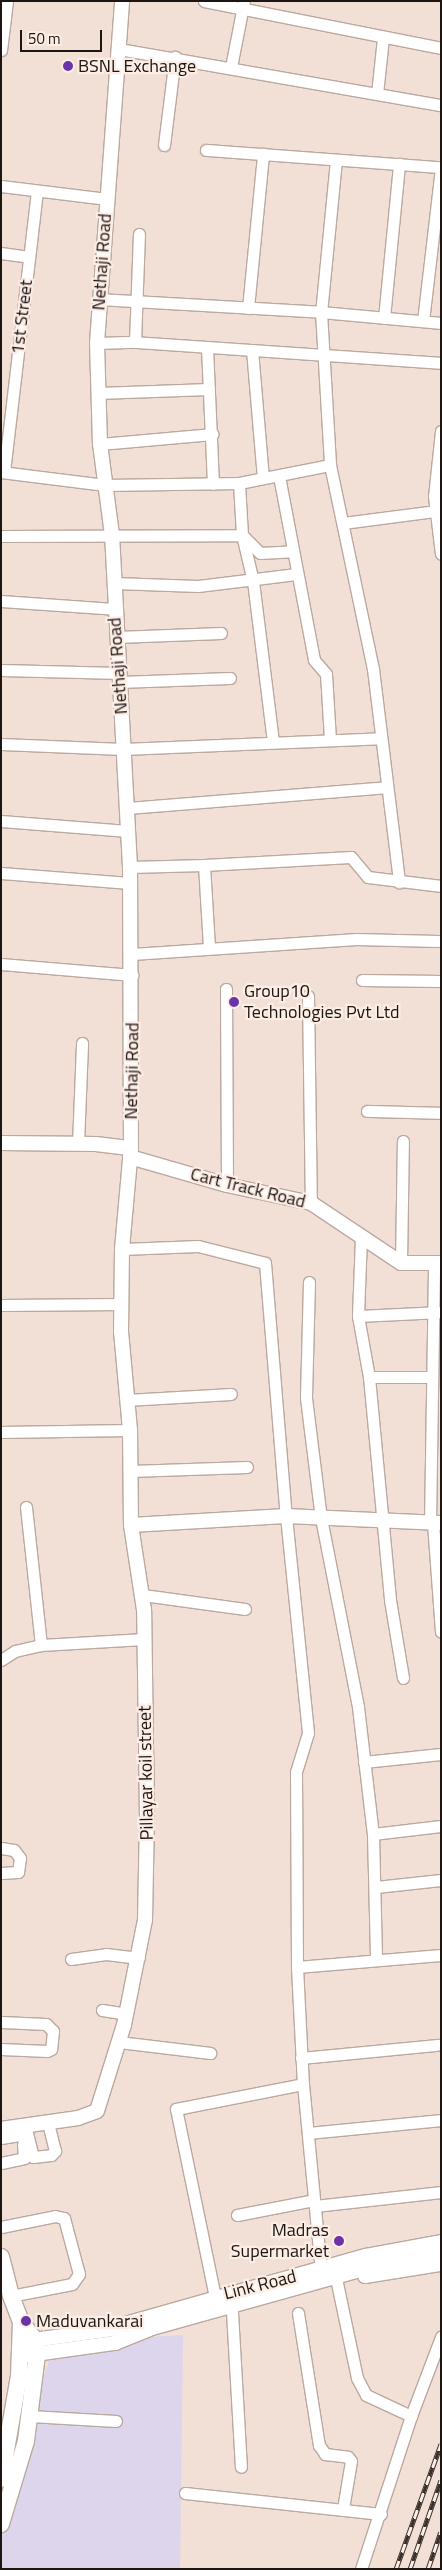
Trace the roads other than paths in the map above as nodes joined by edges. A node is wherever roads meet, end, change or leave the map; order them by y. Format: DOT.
graph roads {
  1 [pos="7,1"];
  2 [pos="122,1"];
  3 [pos="204,1"];
  4 [pos="243,5"];
  5 [pos="383,38"];
  6 [pos="441,48"];
  7 [pos="119,49"];
  8 [pos="1,50"];
  9 [pos="175,57"];
  10 [pos="231,67"];
  11 [pos="377,94"];
  12 [pos="441,105"];
  13 [pos="164,145"];
  14 [pos="206,150"];
  15 [pos="263,154"];
  16 [pos="336,160"];
  17 [pos="399,164"];
  18 [pos="441,167"];
  19 [pos="1,186"];
  20 [pos="37,191"];
  21 [pos="107,199"];
  22 [pos="139,234"];
  23 [pos="1,253"];
  24 [pos="29,257"];
  25 [pos="98,300"];
  26 [pos="135,302"];
  27 [pos="248,308"];
  28 [pos="321,312"];
  29 [pos="384,318"];
  30 [pos="423,321"];
  31 [pos="441,323"];
  32 [pos="135,342"];
  33 [pos="97,343"];
  34 [pos="207,347"];
  35 [pos="252,350"];
  36 [pos="324,354"];
  37 [pos="441,363"];
  38 [pos="209,389"];
  39 [pos="98,393"];
  40 [pos="441,431"];
  41 [pos="213,434"];
  42 [pos="100,444"];
  43 [pos="330,465"];
  44 [pos="2,472"];
  45 [pos="279,476"];
  46 [pos="263,478"];
  47 [pos="239,483"];
  48 [pos="214,484"];
  49 [pos="105,485"];
  50 [pos="437,496"];
  51 [pos="436,511"];
  52 [pos="342,523"];
  53 [pos="112,535"];
  54 [pos="242,535"];
  55 [pos="1,536"];
  56 [pos="293,551"];
  57 [pos="441,554"];
  58 [pos="296,574"];
  59 [pos="253,581"];
  60 [pos="114,582"];
  61 [pos="1,601"];
  62 [pos="114,608"];
  63 [pos="221,633"];
  64 [pos="117,637"];
  65 [pos="1,670"];
  66 [pos="119,678"];
  67 [pos="230,678"];
  68 [pos="381,738"];
  69 [pos="330,740"];
  70 [pos="273,742"];
  71 [pos="1,744"];
  72 [pos="123,749"];
  73 [pos="386,787"];
  74 [pos="127,808"];
  75 [pos="1,822"];
  76 [pos="128,831"];
  77 [pos="204,865"];
  78 [pos="130,867"];
  79 [pos="1,873"];
  80 [pos="399,882"];
  81 [pos="130,883"];
  82 [pos="441,886"];
  83 [pos="438,941"];
  84 [pos="209,947"];
  85 [pos="132,954"];
  86 [pos="1,964"];
  87 [pos="133,975"];
  88 [pos="362,980"];
  89 [pos="441,981"];
  90 [pos="226,989"];
  91 [pos="308,996"];
  92 [pos="82,1042"];
  93 [pos="367,1111"];
  94 [pos="441,1113"];
  95 [pos="403,1141"];
  96 [pos="1,1144"];
  97 [pos="78,1144"];
  98 [pos="131,1152"];
  99 [pos="227,1185"];
  100 [pos="312,1202"];
  101 [pos="361,1238"];
  102 [pos="122,1248"];
  103 [pos="401,1263"];
  104 [pos="437,1263"];
  105 [pos="309,1282"];
  106 [pos="121,1304"];
  107 [pos="1,1305"];
  108 [pos="438,1312"];
  109 [pos="358,1316"];
  110 [pos="121,1332"];
  111 [pos="369,1377"];
  112 [pos="430,1377"];
  113 [pos="232,1394"];
  114 [pos="126,1400"];
  115 [pos="130,1430"];
  116 [pos="1,1432"];
  117 [pos="248,1467"];
  118 [pos="428,1468"];
  119 [pos="441,1469"];
  120 [pos="130,1471"];
  121 [pos="26,1507"];
  122 [pos="286,1516"];
  123 [pos="321,1518"];
  124 [pos="380,1520"];
  125 [pos="435,1523"];
  126 [pos="131,1526"];
  127 [pos="143,1595"];
  128 [pos="244,1609"];
  129 [pos="441,1632"];
  130 [pos="144,1638"];
  131 [pos="41,1645"];
  132 [pos="1,1656"];
  133 [pos="1,1660"];
  134 [pos="403,1678"];
  135 [pos="441,1754"];
  136 [pos="364,1762"];
  137 [pos="441,1826"];
  138 [pos="373,1834"];
  139 [pos="3,1848"];
  140 [pos="1,1873"];
  141 [pos="441,1880"];
  142 [pos="376,1887"];
  143 [pos="441,1955"];
  144 [pos="139,1958"];
  145 [pos="71,1959"];
  146 [pos="376,1960"];
  147 [pos="297,1966"];
  148 [pos="102,2010"];
  149 [pos="126,2014"];
  150 [pos="1,2022"];
  151 [pos="119,2042"];
  152 [pos="438,2045"];
  153 [pos="1,2049"];
  154 [pos="210,2053"];
  155 [pos="301,2058"];
  156 [pos="303,2084"];
  157 [pos="441,2120"];
  158 [pos="48,2122"];
  159 [pos="1,2128"];
  160 [pos="22,2129"];
  161 [pos="308,2133"];
  162 [pos="1,2138"];
  163 [pos="1,2163"];
  164 [pos="441,2192"];
  165 [pos="314,2203"];
  166 [pos="237,2215"];
  167 [pos="1,2227"];
  168 [pos="441,2242"];
  169 [pos="441,2254"];
  170 [pos="1,2257"];
  171 [pos="441,2264"];
  172 [pos="321,2270"];
  173 [pos="337,2283"];
  174 [pos="11,2296"];
  175 [pos="215,2297"];
  176 [pos="232,2312"];
  177 [pos="298,2313"];
  178 [pos="21,2322"];
  179 [pos="111,2328"];
  180 [pos="152,2328"];
  181 [pos="441,2337"];
  182 [pos="115,2343"];
  183 [pos="19,2348"];
  184 [pos="36,2348"];
  185 [pos="30,2416"];
  186 [pos="411,2416"];
  187 [pos="116,2421"];
  188 [pos="241,2468"];
  189 [pos="1,2479"];
  190 [pos="185,2493"];
  191 [pos="343,2509"];
  192 [pos="381,2514"];
  193 [pos="1,2524"];
  194 [pos="361,2569"];
  1 -- 8 [label="street"];
  2 -- 7 [label="street, Nethaji Road"];
  3 -- 4 [label="street"];
  4 -- 5 [label="street"];
  4 -- 10 [label="street"];
  5 -- 6 [label="street"];
  5 -- 11 [label="street"];
  7 -- 9 [label="street"];
  7 -- 21 [label="street, Nethaji Road"];
  9 -- 10 [label="street"];
  9 -- 13 [label="street"];
  10 -- 11 [label="street"];
  11 -- 12 [label="street"];
  14 -- 15 [label="street"];
  15 -- 16 [label="street"];
  15 -- 27 [label="street"];
  16 -- 17 [label="street"];
  16 -- 28 [label="street"];
  17 -- 18 [label="street"];
  17 -- 29 [label="street"];
  18 -- 30 [label="street"];
  19 -- 20 [label="street"];
  20 -- 21 [label="street"];
  20 -- 24 [label="street, 1st Street"];
  21 -- 25 [label="street, Nethaji Road"];
  22 -- 26 [label="street"];
  23 -- 24 [label="street"];
  24 -- 44 [label="street, 1st Street"];
  25 -- 26 [label="street"];
  25 -- 33 [label="street, Nethaji Road"];
  26 -- 27 [label="street"];
  26 -- 32 [label="street"];
  27 -- 28 [label="street"];
  28 -- 29 [label="street"];
  28 -- 36 [label="street"];
  29 -- 30 [label="street"];
  30 -- 31 [label="street"];
  32 -- 33 [label="street"];
  32 -- 34 [label="street"];
  33 -- 39 [label="street, Nethaji Road"];
  34 -- 35 [label="street"];
  34 -- 38 [label="street"];
  35 -- 36 [label="street"];
  35 -- 46 [label="street"];
  36 -- 37 [label="street"];
  36 -- 43 [label="street"];
  38 -- 39 [label="street"];
  38 -- 41 [label="street"];
  39 -- 42 [label="street, Nethaji Road"];
  40 -- 50 [label="street"];
  41 -- 42 [label="street"];
  41 -- 48 [label="street"];
  42 -- 49 [label="street, Nethaji Road"];
  43 -- 45 [label="street"];
  43 -- 52 [label="street"];
  44 -- 49 [label="street"];
  45 -- 46 [label="street"];
  45 -- 56 [label="street"];
  46 -- 47 [label="street"];
  47 -- 48 [label="street"];
  47 -- 54 [label="street"];
  48 -- 49 [label="street"];
  49 -- 53 [label="street, Nethaji Road"];
  50 -- 51 [label="street"];
  51 -- 52 [label="street"];
  51 -- 57 [label="street"];
  52 -- 68 [label="street"];
  53 -- 54 [label="street"];
  53 -- 55 [label="street"];
  53 -- 60 [label="street, Nethaji Road"];
  54 -- 56 [label="street"];
  54 -- 59 [label="street"];
  56 -- 58 [label="street"];
  58 -- 59 [label="street"];
  58 -- 69 [label="street"];
  59 -- 60 [label="street"];
  59 -- 70 [label="street"];
  60 -- 62 [label="street, Nethaji Road"];
  61 -- 62 [label="street"];
  62 -- 64 [label="street, Nethaji Road"];
  63 -- 64 [label="street"];
  64 -- 66 [label="street, Nethaji Road"];
  65 -- 66 [label="street"];
  66 -- 67 [label="street"];
  66 -- 72 [label="street, Nethaji Road"];
  68 -- 69 [label="street"];
  68 -- 73 [label="street"];
  69 -- 70 [label="street"];
  70 -- 72 [label="street"];
  71 -- 72 [label="street"];
  72 -- 74 [label="street, Nethaji Road"];
  73 -- 74 [label="street"];
  73 -- 80 [label="street"];
  74 -- 76 [label="street, Nethaji Road"];
  75 -- 76 [label="street"];
  76 -- 78 [label="street, Nethaji Road"];
  77 -- 78 [label="street"];
  77 -- 80 [label="street"];
  77 -- 84 [label="street"];
  78 -- 81 [label="street, Nethaji Road"];
  79 -- 81 [label="street"];
  80 -- 82 [label="street"];
  81 -- 85 [label="street, Nethaji Road"];
  83 -- 84 [label="street"];
  84 -- 85 [label="street"];
  85 -- 87 [label="street, Nethaji Road"];
  86 -- 87 [label="street"];
  87 -- 98 [label="street, Nethaji Road"];
  88 -- 89 [label="street"];
  90 -- 99 [label="street"];
  91 -- 100 [label="street"];
  92 -- 97 [label="street"];
  93 -- 94 [label="street"];
  95 -- 103 [label="street"];
  96 -- 97 [label="street, Cart Track Road"];
  97 -- 98 [label="street, Cart Track Road"];
  98 -- 99 [label="street, Cart Track Road"];
  98 -- 102 [label="street, Nethaji Road"];
  99 -- 100 [label="street, Cart Track Road"];
  100 -- 101 [label="street, Cart Track Road"];
  101 -- 103 [label="street, Cart Track Road"];
  101 -- 109 [label="street"];
  102 -- 106 [label="street, Nethaji Road"];
  102 -- 122 [label="street"];
  103 -- 104 [label="street"];
  104 -- 108 [label="street"];
  105 -- 123 [label="street"];
  106 -- 107 [label="street"];
  106 -- 110 [label="street, Nethaji Road"];
  108 -- 109 [label="street"];
  108 -- 112 [label="street"];
  109 -- 111 [label="street"];
  110 -- 114 [label="street, Pillayar koil street"];
  111 -- 112 [label="street"];
  111 -- 124 [label="street"];
  112 -- 118 [label="street"];
  113 -- 114 [label="street"];
  114 -- 115 [label="street, Pillayar koil street"];
  115 -- 116 [label="street"];
  115 -- 120 [label="street, Pillayar koil street"];
  117 -- 120 [label="street"];
  118 -- 119 [label="street"];
  118 -- 125 [label="street"];
  120 -- 126 [label="street, Pillayar koil street"];
  121 -- 131 [label="street"];
  122 -- 123 [label="street"];
  122 -- 126 [label="street"];
  122 -- 147 [label="street"];
  123 -- 124 [label="street"];
  123 -- 136 [label="street"];
  124 -- 125 [label="street"];
  124 -- 134 [label="street"];
  125 -- 129 [label="street"];
  126 -- 127 [label="street, Pillayar koil street"];
  127 -- 128 [label="street"];
  127 -- 130 [label="street, Pillayar koil street"];
  130 -- 131 [label="street"];
  130 -- 144 [label="street, Pillayar koil street"];
  131 -- 133 [label="street"];
  132 -- 133 [label="street"];
  135 -- 136 [label="street"];
  136 -- 138 [label="street"];
  137 -- 138 [label="street"];
  138 -- 142 [label="street"];
  139 -- 140 [label="street"];
  141 -- 142 [label="street"];
  142 -- 146 [label="street"];
  143 -- 146 [label="street"];
  144 -- 145 [label="street"];
  144 -- 149 [label="street, Pillayar koil street"];
  146 -- 147 [label="street"];
  147 -- 155 [label="street"];
  148 -- 149 [label="street"];
  149 -- 151 [label="street, Pillayar koil street"];
  150 -- 153 [label="street"];
  151 -- 154 [label="street"];
  151 -- 158 [label="street, Pillayar koil street"];
  152 -- 155 [label="street"];
  155 -- 156 [label="street"];
  156 -- 161 [label="street"];
  156 -- 175 [label="street"];
  157 -- 161 [label="street"];
  158 -- 160 [label="street, Pillayar koil street"];
  158 -- 160 [label="street"];
  159 -- 160 [label="street, Pillayar koil street"];
  160 -- 162 [label="street"];
  160 -- 163 [label="street"];
  161 -- 165 [label="street"];
  164 -- 165 [label="street"];
  165 -- 166 [label="street"];
  165 -- 172 [label="street"];
  167 -- 174 [label="street"];
  168 -- 172 [label="street, Link Road"];
  169 -- 180 [label="street"];
  170 -- 174 [label="main road"];
  171 -- 173 [label="street, Link Road"];
  172 -- 175 [label="street, Link Road"];
  173 -- 176 [label="street, Link Road"];
  173 -- 186 [label="street"];
  174 -- 178 [label="main road"];
  175 -- 179 [label="street, Link Road"];
  176 -- 182 [label="street, Link Road"];
  176 -- 188 [label="street"];
  177 -- 191 [label="street"];
  178 -- 183 [label="main road"];
  178 -- 184 [label="main road"];
  179 -- 180 [label="street"];
  179 -- 184 [label="street"];
  180 -- 182 [label="street"];
  181 -- 186 [label="street"];
  182 -- 184 [label="street"];
  183 -- 184 [label="street"];
  183 -- 189 [label="main road"];
  184 -- 185 [label="main road"];
  185 -- 187 [label="street"];
  185 -- 193 [label="main road"];
  186 -- 192 [label="street"];
  190 -- 191 [label="street"];
  191 -- 192 [label="street"];
  192 -- 194 [label="street"];
}
